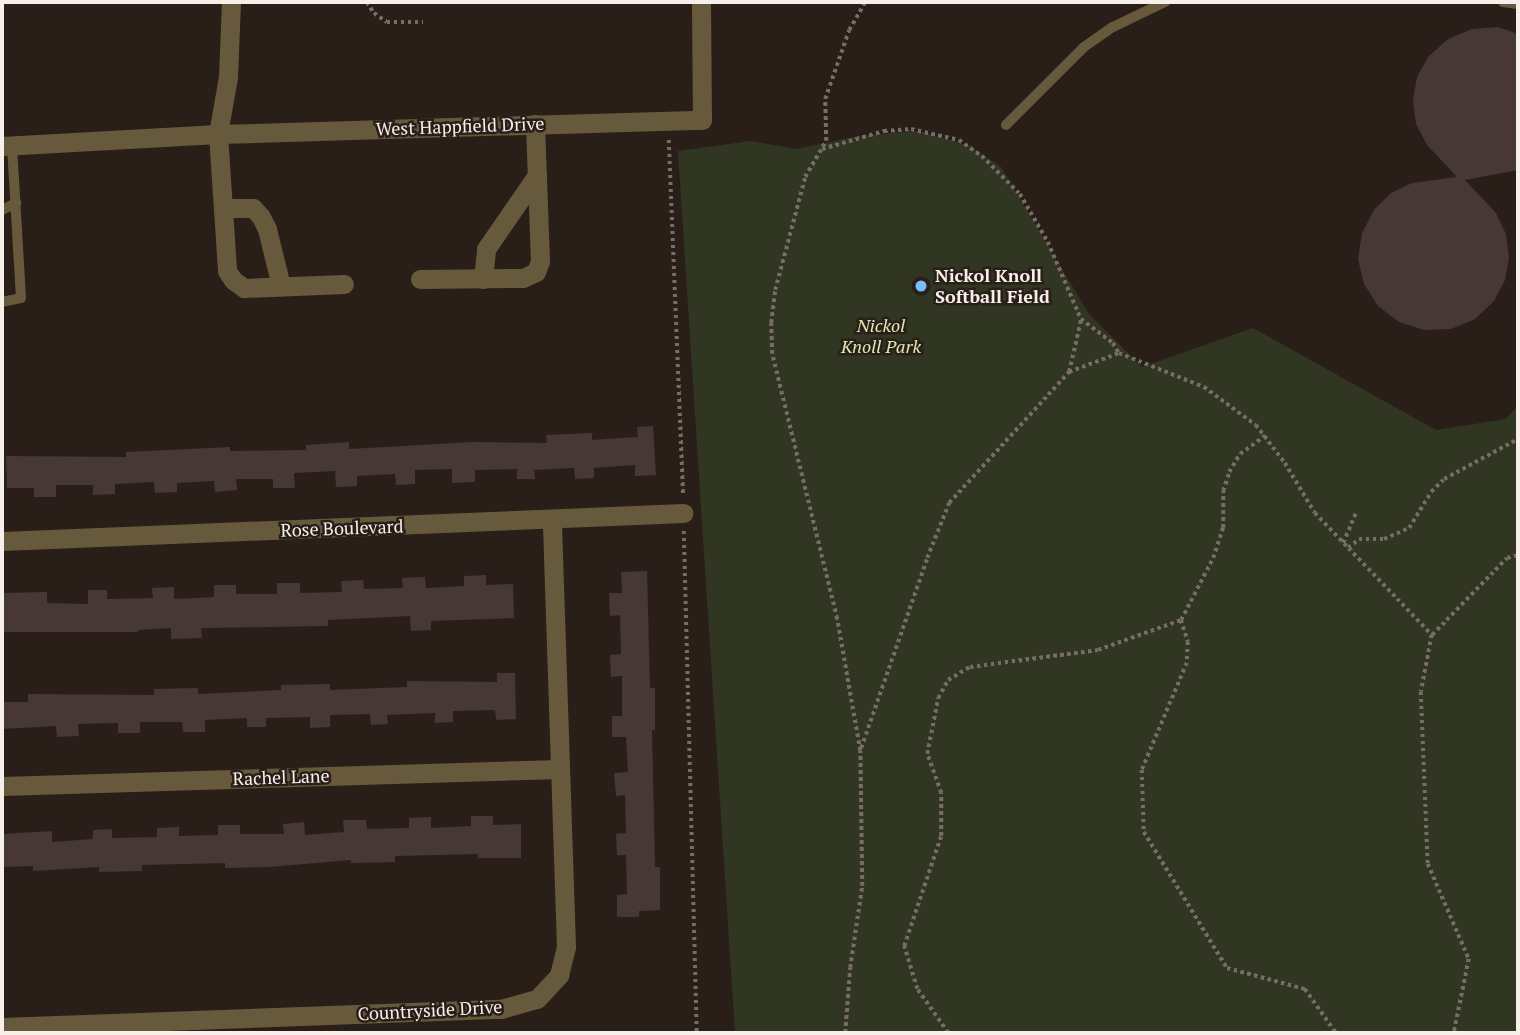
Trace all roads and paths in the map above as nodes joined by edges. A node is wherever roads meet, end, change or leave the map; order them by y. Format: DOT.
graph roads {
  1 [pos="231,2"];
  2 [pos="367,2"];
  3 [pos="701,2"];
  4 [pos="865,2"];
  5 [pos="1165,2"];
  6 [pos="1503,2"];
  7 [pos="1518,4"];
  8 [pos="423,22"];
  9 [pos="667,121"];
  10 [pos="535,124"];
  11 [pos="1006,125"];
  12 [pos="218,134"];
  13 [pos="7,145"];
  14 [pos="822,149"];
  15 [pos="537,176"];
  16 [pos="16,203"];
  17 [pos="223,208"];
  18 [pos="2,209"];
  19 [pos="420,279"];
  20 [pos="483,279"];
  21 [pos="344,285"];
  22 [pos="281,286"];
  23 [pos="2,302"];
  24 [pos="1081,319"];
  25 [pos="1119,353"];
  26 [pos="1069,372"];
  27 [pos="1265,436"];
  28 [pos="1518,439"];
  29 [pos="683,513"];
  30 [pos="1356,513"];
  31 [pos="552,520"];
  32 [pos="2,541"];
  33 [pos="1343,543"];
  34 [pos="1348,548"];
  35 [pos="1518,555"];
  36 [pos="1181,620"];
  37 [pos="1432,635"];
  38 [pos="860,751"];
  39 [pos="560,769"];
  40 [pos="2,786"];
  41 [pos="2,1027"];
  42 [pos="697,1033"];
  43 [pos="845,1033"];
  44 [pos="948,1033"];
  45 [pos="1336,1033"];
  46 [pos="1454,1033"];
  1 -- 12 [label="street"];
  2 -- 8 [label="path"];
  3 -- 9 [label="street, West Happfield Drive"];
  4 -- 14 [label="path"];
  5 -- 11 [label="lane"];
  6 -- 7 [label="lane"];
  9 -- 10 [label="street, West Happfield Drive"];
  9 -- 29 [label="path"];
  10 -- 12 [label="street, West Happfield Drive"];
  10 -- 15 [label="street"];
  12 -- 13 [label="street, West Happfield Drive"];
  12 -- 17 [label="street"];
  13 -- 16 [label="lane"];
  14 -- 24 [label="path"];
  14 -- 38 [label="path"];
  15 -- 20 [label="street"];
  15 -- 20 [label="street"];
  16 -- 18 [label="lane"];
  16 -- 23 [label="lane"];
  17 -- 22 [label="street"];
  17 -- 22 [label="street"];
  19 -- 20 [label="street"];
  21 -- 22 [label="street"];
  24 -- 25 [label="path"];
  24 -- 26 [label="path"];
  25 -- 26 [label="path"];
  25 -- 27 [label="path"];
  26 -- 38 [label="path"];
  27 -- 33 [label="path"];
  27 -- 36 [label="path"];
  28 -- 34 [label="path"];
  29 -- 31 [label="street, Rose Boulevard"];
  29 -- 42 [label="path"];
  30 -- 33 [label="path"];
  31 -- 32 [label="street, Rose Boulevard"];
  31 -- 39 [label="street, Countryside Drive"];
  33 -- 34 [label="path"];
  34 -- 37 [label="path"];
  35 -- 37 [label="path"];
  36 -- 44 [label="path"];
  36 -- 45 [label="path"];
  37 -- 46 [label="path"];
  38 -- 43 [label="path"];
  39 -- 40 [label="street, Rachel Lane"];
  39 -- 41 [label="street, Countryside Drive"];
}
